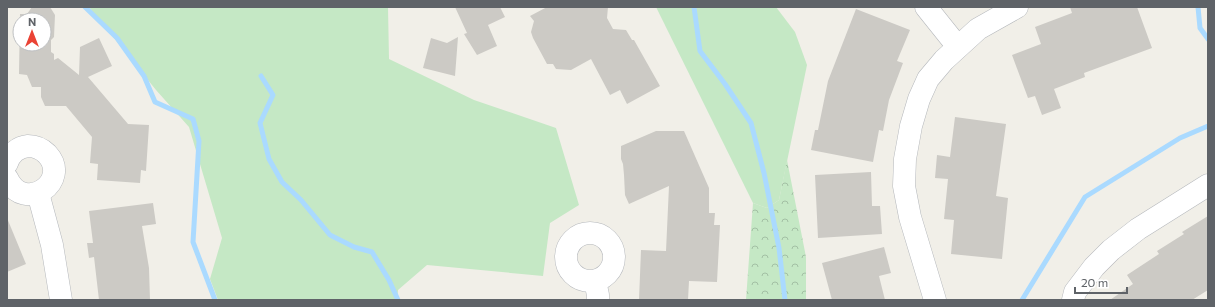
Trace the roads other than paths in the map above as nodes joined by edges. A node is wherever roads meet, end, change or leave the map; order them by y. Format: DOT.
graph roads {
  1 [pos="926,7"];
  2 [pos="1017,7"];
  3 [pos="958,47"];
  4 [pos="9,155"];
  5 [pos="7,178"];
  6 [pos="1208,185"];
  7 [pos="38,193"];
  8 [pos="61,300"];
  9 [pos="935,300"];
  10 [pos="1073,300"];
  1 -- 3 [label="street"];
  2 -- 3 [label="street"];
  3 -- 9 [label="street"];
  4 -- 7 [label="street"];
  5 -- 7 [label="street"];
  6 -- 10 [label="street"];
  7 -- 8 [label="street"];
}
